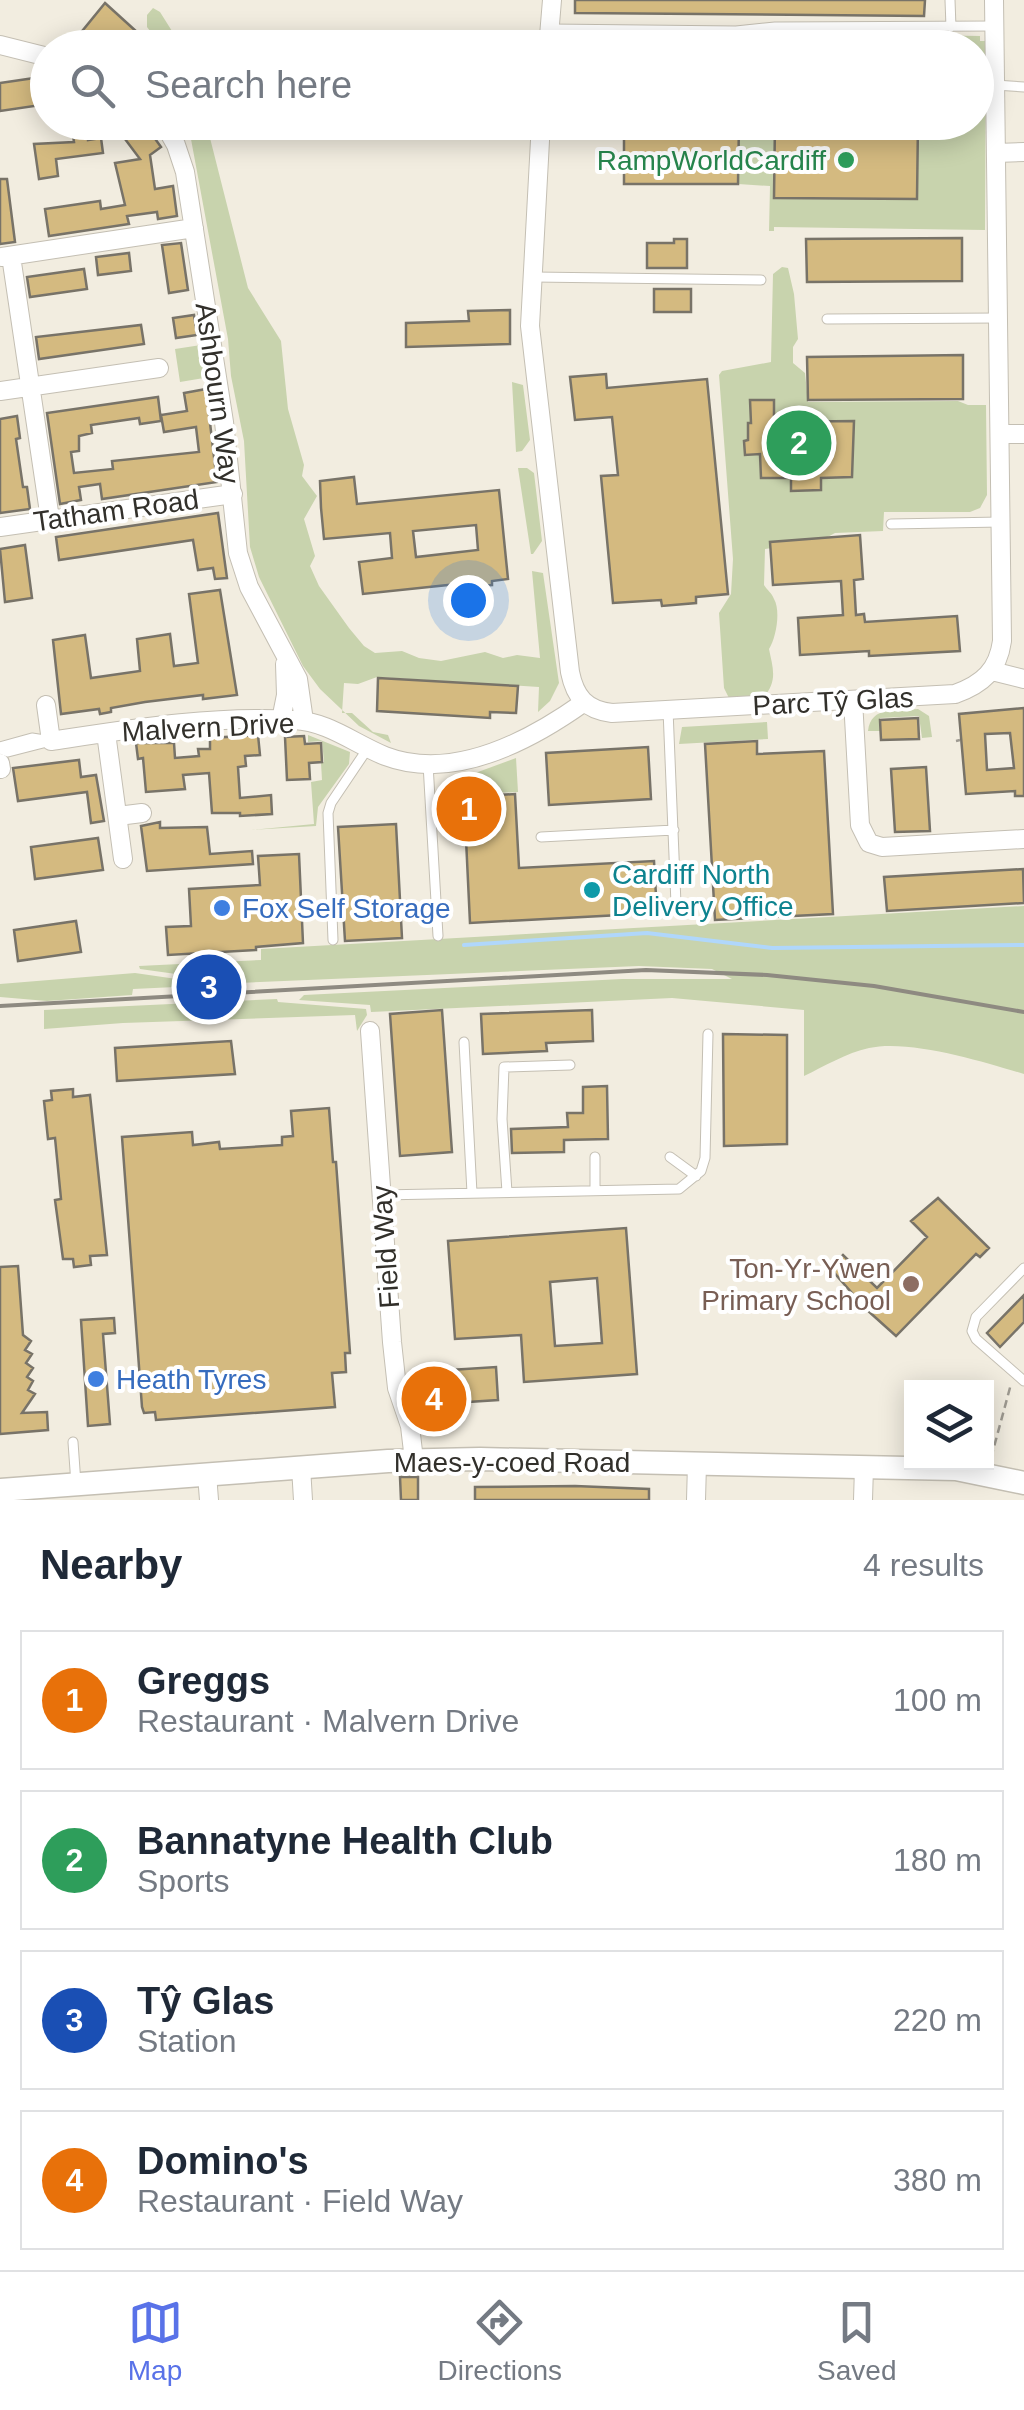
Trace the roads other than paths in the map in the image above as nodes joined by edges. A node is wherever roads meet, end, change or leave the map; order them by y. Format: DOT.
graph roads {
  1 [pos="552,0"];
  2 [pos="950,0"];
  3 [pos="994,0"];
  4 [pos="994,26"];
  5 [pos="950,27"];
  6 [pos="550,30"];
  7 [pos="752,30"];
  8 [pos="0,45"];
  9 [pos="30,52"];
  10 [pos="995,85"];
  11 [pos="1024,87"];
  12 [pos="172,140"];
  13 [pos="540,140"];
  14 [pos="1024,152"];
  15 [pos="996,153"];
  16 [pos="194,228"];
  17 [pos="6,256"];
  18 [pos="531,278"];
  19 [pos="761,280"];
  20 [pos="999,318"];
  21 [pos="827,319"];
  22 [pos="159,368"];
  23 [pos="31,387"];
  24 [pos="0,391"];
  25 [pos="1000,434"];
  26 [pos="1024,434"];
  27 [pos="233,494"];
  28 [pos="50,520"];
  29 [pos="1001,522"];
  30 [pos="890,524"];
  31 [pos="0,527"];
  32 [pos="285,659"];
  33 [pos="992,671"];
  34 [pos="1024,679"];
  35 [pos="853,700"];
  36 [pos="582,703"];
  37 [pos="46,704"];
  38 [pos="668,710"];
  39 [pos="281,720"];
  40 [pos="304,721"];
  41 [pos="106,732"];
  42 [pos="51,742"];
  43 [pos="0,748"];
  44 [pos="368,748"];
  45 [pos="428,764"];
  46 [pos="142,813"];
  47 [pos="118,816"];
  48 [pos="674,830"];
  49 [pos="541,837"];
  50 [pos="1024,839"];
  51 [pos="123,859"];
  52 [pos="676,904"];
  53 [pos="438,936"];
  54 [pos="333,940"];
  55 [pos="370,1031"];
  56 [pos="708,1034"];
  57 [pos="464,1042"];
  58 [pos="570,1065"];
  59 [pos="670,1156"];
  60 [pos="595,1158"];
  61 [pos="696,1176"];
  62 [pos="595,1190"];
  63 [pos="472,1192"];
  64 [pos="507,1192"];
  65 [pos="381,1195"];
  66 [pos="1024,1268"];
  67 [pos="1024,1382"];
  68 [pos="72,1442"];
  69 [pos="414,1460"];
  70 [pos="698,1464"];
  71 [pos="864,1466"];
  72 [pos="301,1467"];
  73 [pos="206,1474"];
  74 [pos="76,1484"];
  75 [pos="1024,1484"];
  76 [pos="0,1490"];
  77 [pos="209,1500"];
  78 [pos="303,1500"];
  79 [pos="696,1500"];
  80 [pos="863,1500"];
  1 -- 6 [label="street"];
  2 -- 5 [label="lane"];
  3 -- 4 [label="street"];
  4 -- 5 [label="lane"];
  4 -- 10 [label="street"];
  5 -- 7 [label="lane"];
  8 -- 9 [label="street"];
  10 -- 11 [label="lane"];
  10 -- 15 [label="street"];
  12 -- 16 [label="street, Ashbourn Way"];
  13 -- 18 [label="street"];
  14 -- 15 [label="street"];
  15 -- 20 [label="street"];
  16 -- 17 [label="street"];
  16 -- 27 [label="street, Ashbourn Way"];
  17 -- 23 [label="street"];
  18 -- 19 [label="lane"];
  18 -- 36 [label="street"];
  20 -- 21 [label="lane"];
  20 -- 25 [label="street"];
  22 -- 23 [label="street"];
  23 -- 24 [label="street"];
  23 -- 28 [label="street"];
  25 -- 26 [label="street"];
  25 -- 29 [label="street"];
  27 -- 28 [label="street, Tatham Road"];
  27 -- 32 [label="street, Ashbourn Way"];
  28 -- 31 [label="street, Tatham Road"];
  29 -- 30 [label="lane"];
  29 -- 33 [label="street"];
  32 -- 39 [label="street, Ashbourn Way"];
  32 -- 40 [label="street, Ashbourn Way"];
  33 -- 34 [label="street"];
  33 -- 35 [label="street, Parc Tŷ Glas"];
  35 -- 38 [label="street, Parc Tŷ Glas"];
  35 -- 50 [label="street"];
  36 -- 38 [label="street, Parc Tŷ Glas"];
  36 -- 45 [label="street, Malvern Drive"];
  37 -- 42 [label="street"];
  38 -- 48 [label="lane"];
  39 -- 40 [label="street, Malvern Drive"];
  39 -- 41 [label="street, Malvern Drive"];
  40 -- 44 [label="street, Malvern Drive"];
  41 -- 42 [label="street, Malvern Drive"];
  41 -- 47 [label="street"];
  42 -- 43 [label="lane"];
  44 -- 45 [label="street, Malvern Drive"];
  44 -- 54 [label="lane"];
  45 -- 53 [label="lane"];
  46 -- 47 [label="street"];
  47 -- 51 [label="street"];
  48 -- 49 [label="lane"];
  48 -- 52 [label="lane"];
  55 -- 65 [label="street, Field Way"];
  56 -- 61 [label="lane"];
  57 -- 63 [label="lane"];
  58 -- 64 [label="lane"];
  59 -- 61 [label="lane"];
  60 -- 62 [label="lane"];
  61 -- 62 [label="lane"];
  62 -- 64 [label="lane"];
  63 -- 64 [label="lane"];
  63 -- 65 [label="lane"];
  65 -- 69 [label="street, Field Way"];
  66 -- 67 [label="lane"];
  68 -- 74 [label="lane"];
  69 -- 70 [label="street, Maes-y-coed Road"];
  69 -- 72 [label="street, Maes-y-coed Road"];
  70 -- 71 [label="street, Maes-y-coed Road"];
  70 -- 79 [label="street"];
  71 -- 75 [label="street, Maes-y-coed Road"];
  71 -- 80 [label="street"];
  72 -- 73 [label="street, Maes-y-coed Road"];
  72 -- 78 [label="street"];
  73 -- 74 [label="street, Maes-y-coed Road"];
  73 -- 77 [label="street"];
  74 -- 76 [label="street, Maes-y-coed Road"];
}
